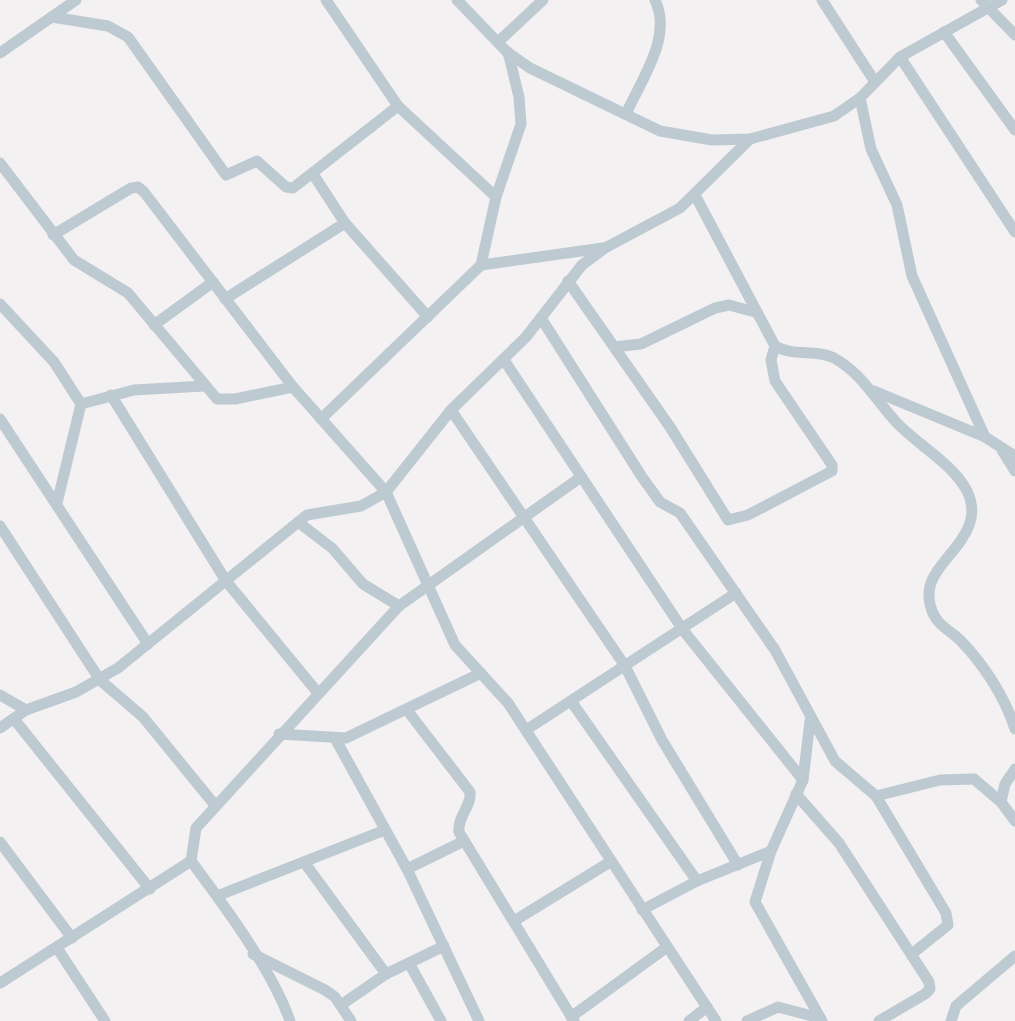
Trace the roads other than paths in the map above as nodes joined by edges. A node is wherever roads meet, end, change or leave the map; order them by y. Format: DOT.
graph roads {
  1 [pos="76,0"];
  2 [pos="326,0"];
  3 [pos="457,0"];
  4 [pos="543,0"];
  5 [pos="655,0"];
  6 [pos="822,0"];
  7 [pos="1002,0"];
  8 [pos="984,4"];
  9 [pos="52,17"];
  10 [pos="944,32"];
  11 [pos="1015,35"];
  12 [pos="498,42"];
  13 [pos="507,52"];
  14 [pos="0,53"];
  15 [pos="900,57"];
  16 [pos="875,82"];
  17 [pos="860,98"];
  18 [pos="398,106"];
  19 [pos="626,114"];
  20 [pos="1015,130"];
  21 [pos="750,139"];
  22 [pos="0,163"];
  23 [pos="313,174"];
  24 [pos="695,195"];
  25 [pos="496,197"];
  26 [pos="345,223"];
  27 [pos="1015,232"];
  28 [pos="53,235"];
  29 [pos="605,248"];
  30 [pos="481,265"];
  31 [pos="568,281"];
  32 [pos="213,282"];
  33 [pos="225,299"];
  34 [pos="0,304"];
  35 [pos="755,312"];
  36 [pos="428,317"];
  37 [pos="541,318"];
  38 [pos="154,325"];
  39 [pos="775,346"];
  40 [pos="614,347"];
  41 [pos="504,360"];
  42 [pos="204,386"];
  43 [pos="293,387"];
  44 [pos="874,390"];
  45 [pos="111,395"];
  46 [pos="81,404"];
  47 [pos="451,410"];
  48 [pos="0,419"];
  49 [pos="321,419"];
  50 [pos="985,437"];
  51 [pos="999,446"];
  52 [pos="1015,456"];
  53 [pos="1015,471"];
  54 [pos="581,477"];
  55 [pos="386,492"];
  56 [pos="57,503"];
  57 [pos="524,521"];
  58 [pos="298,522"];
  59 [pos="0,526"];
  60 [pos="226,581"];
  61 [pos="427,584"];
  62 [pos="736,593"];
  63 [pos="399,606"];
  64 [pos="683,630"];
  65 [pos="148,644"];
  66 [pos="625,666"];
  67 [pos="481,673"];
  68 [pos="100,680"];
  69 [pos="318,693"];
  70 [pos="0,695"];
  71 [pos="571,701"];
  72 [pos="26,710"];
  73 [pos="407,710"];
  74 [pos="14,719"];
  75 [pos="810,720"];
  76 [pos="0,728"];
  77 [pos="1015,729"];
  78 [pos="526,730"];
  79 [pos="279,734"];
  80 [pos="336,740"];
  81 [pos="1015,769"];
  82 [pos="803,780"];
  83 [pos="796,794"];
  84 [pos="876,796"];
  85 [pos="1001,802"];
  86 [pos="214,804"];
  87 [pos="1015,821"];
  88 [pos="385,830"];
  89 [pos="464,841"];
  90 [pos="0,842"];
  91 [pos="771,851"];
  92 [pos="191,861"];
  93 [pos="304,862"];
  94 [pos="610,862"];
  95 [pos="738,865"];
  96 [pos="407,869"];
  97 [pos="697,881"];
  98 [pos="150,889"];
  99 [pos="217,896"];
  100 [pos="642,910"];
  101 [pos="514,921"];
  102 [pos="72,938"];
  103 [pos="444,946"];
  104 [pos="667,947"];
  105 [pos="57,948"];
  106 [pos="253,953"];
  107 [pos="913,953"];
  108 [pos="1013,961"];
  109 [pos="409,963"];
  110 [pos="386,974"];
  111 [pos="0,983"];
  112 [pos="341,1005"];
  113 [pos="707,1007"];
  114 [pos="572,1019"];
  115 [pos="821,1019"];
  116 [pos="105,1021"];
  117 [pos="290,1021"];
  118 [pos="351,1021"];
  119 [pos="441,1021"];
  120 [pos="479,1021"];
  121 [pos="689,1021"];
  122 [pos="716,1021"];
  123 [pos="747,1021"];
  124 [pos="879,1021"];
  125 [pos="951,1021"];
  1 -- 9 [label="street"];
  2 -- 18 [label="street"];
  3 -- 12 [label="street"];
  4 -- 12 [label="street"];
  5 -- 19 [label="street"];
  6 -- 16 [label="street"];
  7 -- 8 [label="street"];
  8 -- 10 [label="street"];
  8 -- 11 [label="street"];
  9 -- 14 [label="street"];
  9 -- 23 [label="street"];
  10 -- 15 [label="street"];
  10 -- 20 [label="street"];
  12 -- 13 [label="street"];
  13 -- 19 [label="street"];
  13 -- 25 [label="street"];
  15 -- 16 [label="street"];
  15 -- 27 [label="street"];
  16 -- 17 [label="street"];
  17 -- 21 [label="street"];
  17 -- 50 [label="street"];
  18 -- 23 [label="street"];
  18 -- 25 [label="street"];
  19 -- 21 [label="street"];
  21 -- 24 [label="street"];
  22 -- 28 [label="street"];
  23 -- 26 [label="street"];
  24 -- 29 [label="street"];
  24 -- 35 [label="street"];
  25 -- 30 [label="street"];
  26 -- 33 [label="street"];
  26 -- 36 [label="street"];
  28 -- 32 [label="street"];
  28 -- 38 [label="street"];
  29 -- 30 [label="street"];
  29 -- 31 [label="street"];
  30 -- 36 [label="street"];
  31 -- 37 [label="street"];
  31 -- 40 [label="street"];
  32 -- 33 [label="street"];
  32 -- 38 [label="street"];
  33 -- 43 [label="street"];
  34 -- 46 [label="street"];
  35 -- 39 [label="street"];
  35 -- 40 [label="street"];
  36 -- 49 [label="street"];
  37 -- 41 [label="street"];
  37 -- 62 [label="street"];
  38 -- 42 [label="street"];
  39 -- 40 [label="street"];
  39 -- 44 [label="street"];
  41 -- 47 [label="street"];
  41 -- 54 [label="street"];
  42 -- 43 [label="street"];
  42 -- 45 [label="street"];
  43 -- 49 [label="street"];
  44 -- 50 [label="street"];
  44 -- 77 [label="street"];
  45 -- 46 [label="street"];
  45 -- 60 [label="street"];
  46 -- 56 [label="street"];
  47 -- 55 [label="street"];
  47 -- 57 [label="street"];
  48 -- 56 [label="street"];
  49 -- 55 [label="street"];
  50 -- 51 [label="street"];
  51 -- 52 [label="street"];
  51 -- 53 [label="street"];
  54 -- 57 [label="street"];
  54 -- 64 [label="street"];
  55 -- 58 [label="street"];
  55 -- 61 [label="street"];
  56 -- 65 [label="street"];
  57 -- 61 [label="street"];
  57 -- 66 [label="street"];
  58 -- 60 [label="street"];
  58 -- 63 [label="street"];
  59 -- 68 [label="street"];
  60 -- 65 [label="street"];
  60 -- 69 [label="street"];
  61 -- 63 [label="street"];
  61 -- 67 [label="street"];
  62 -- 64 [label="street"];
  62 -- 75 [label="street"];
  63 -- 69 [label="street"];
  64 -- 66 [label="street"];
  64 -- 82 [label="street"];
  65 -- 68 [label="street"];
  66 -- 71 [label="street"];
  66 -- 95 [label="street"];
  67 -- 73 [label="street"];
  67 -- 78 [label="street"];
  68 -- 72 [label="street"];
  68 -- 86 [label="street"];
  69 -- 79 [label="street"];
  70 -- 72 [label="street"];
  71 -- 78 [label="street"];
  71 -- 97 [label="street"];
  72 -- 74 [label="street"];
  73 -- 80 [label="street"];
  73 -- 89 [label="street"];
  74 -- 76 [label="street"];
  74 -- 98 [label="street"];
  75 -- 82 [label="street"];
  75 -- 84 [label="street"];
  78 -- 94 [label="street"];
  79 -- 80 [label="street"];
  79 -- 86 [label="street"];
  80 -- 88 [label="street"];
  81 -- 85 [label="street"];
  82 -- 83 [label="street"];
  83 -- 91 [label="street"];
  83 -- 107 [label="street"];
  84 -- 85 [label="street"];
  84 -- 107 [label="street"];
  85 -- 87 [label="street"];
  86 -- 92 [label="street"];
  88 -- 93 [label="street"];
  88 -- 96 [label="street"];
  89 -- 96 [label="street"];
  89 -- 101 [label="street"];
  90 -- 102 [label="street"];
  91 -- 95 [label="street"];
  91 -- 115 [label="street"];
  92 -- 98 [label="street"];
  92 -- 99 [label="street"];
  93 -- 99 [label="street"];
  93 -- 110 [label="street"];
  94 -- 100 [label="street"];
  94 -- 101 [label="street"];
  95 -- 97 [label="street"];
  96 -- 103 [label="street"];
  97 -- 100 [label="street"];
  98 -- 102 [label="street"];
  99 -- 106 [label="street"];
  100 -- 104 [label="street"];
  101 -- 114 [label="street"];
  102 -- 105 [label="street"];
  103 -- 109 [label="street"];
  103 -- 120 [label="street"];
  104 -- 113 [label="street"];
  104 -- 114 [label="street"];
  105 -- 111 [label="street"];
  105 -- 116 [label="street"];
  106 -- 112 [label="street"];
  106 -- 117 [label="street"];
  107 -- 124 [label="street"];
  108 -- 125 [label="street"];
  109 -- 110 [label="street"];
  109 -- 119 [label="street"];
  110 -- 112 [label="street"];
  112 -- 118 [label="street"];
  113 -- 121 [label="street"];
  113 -- 122 [label="street"];
  115 -- 123 [label="street"];
}
